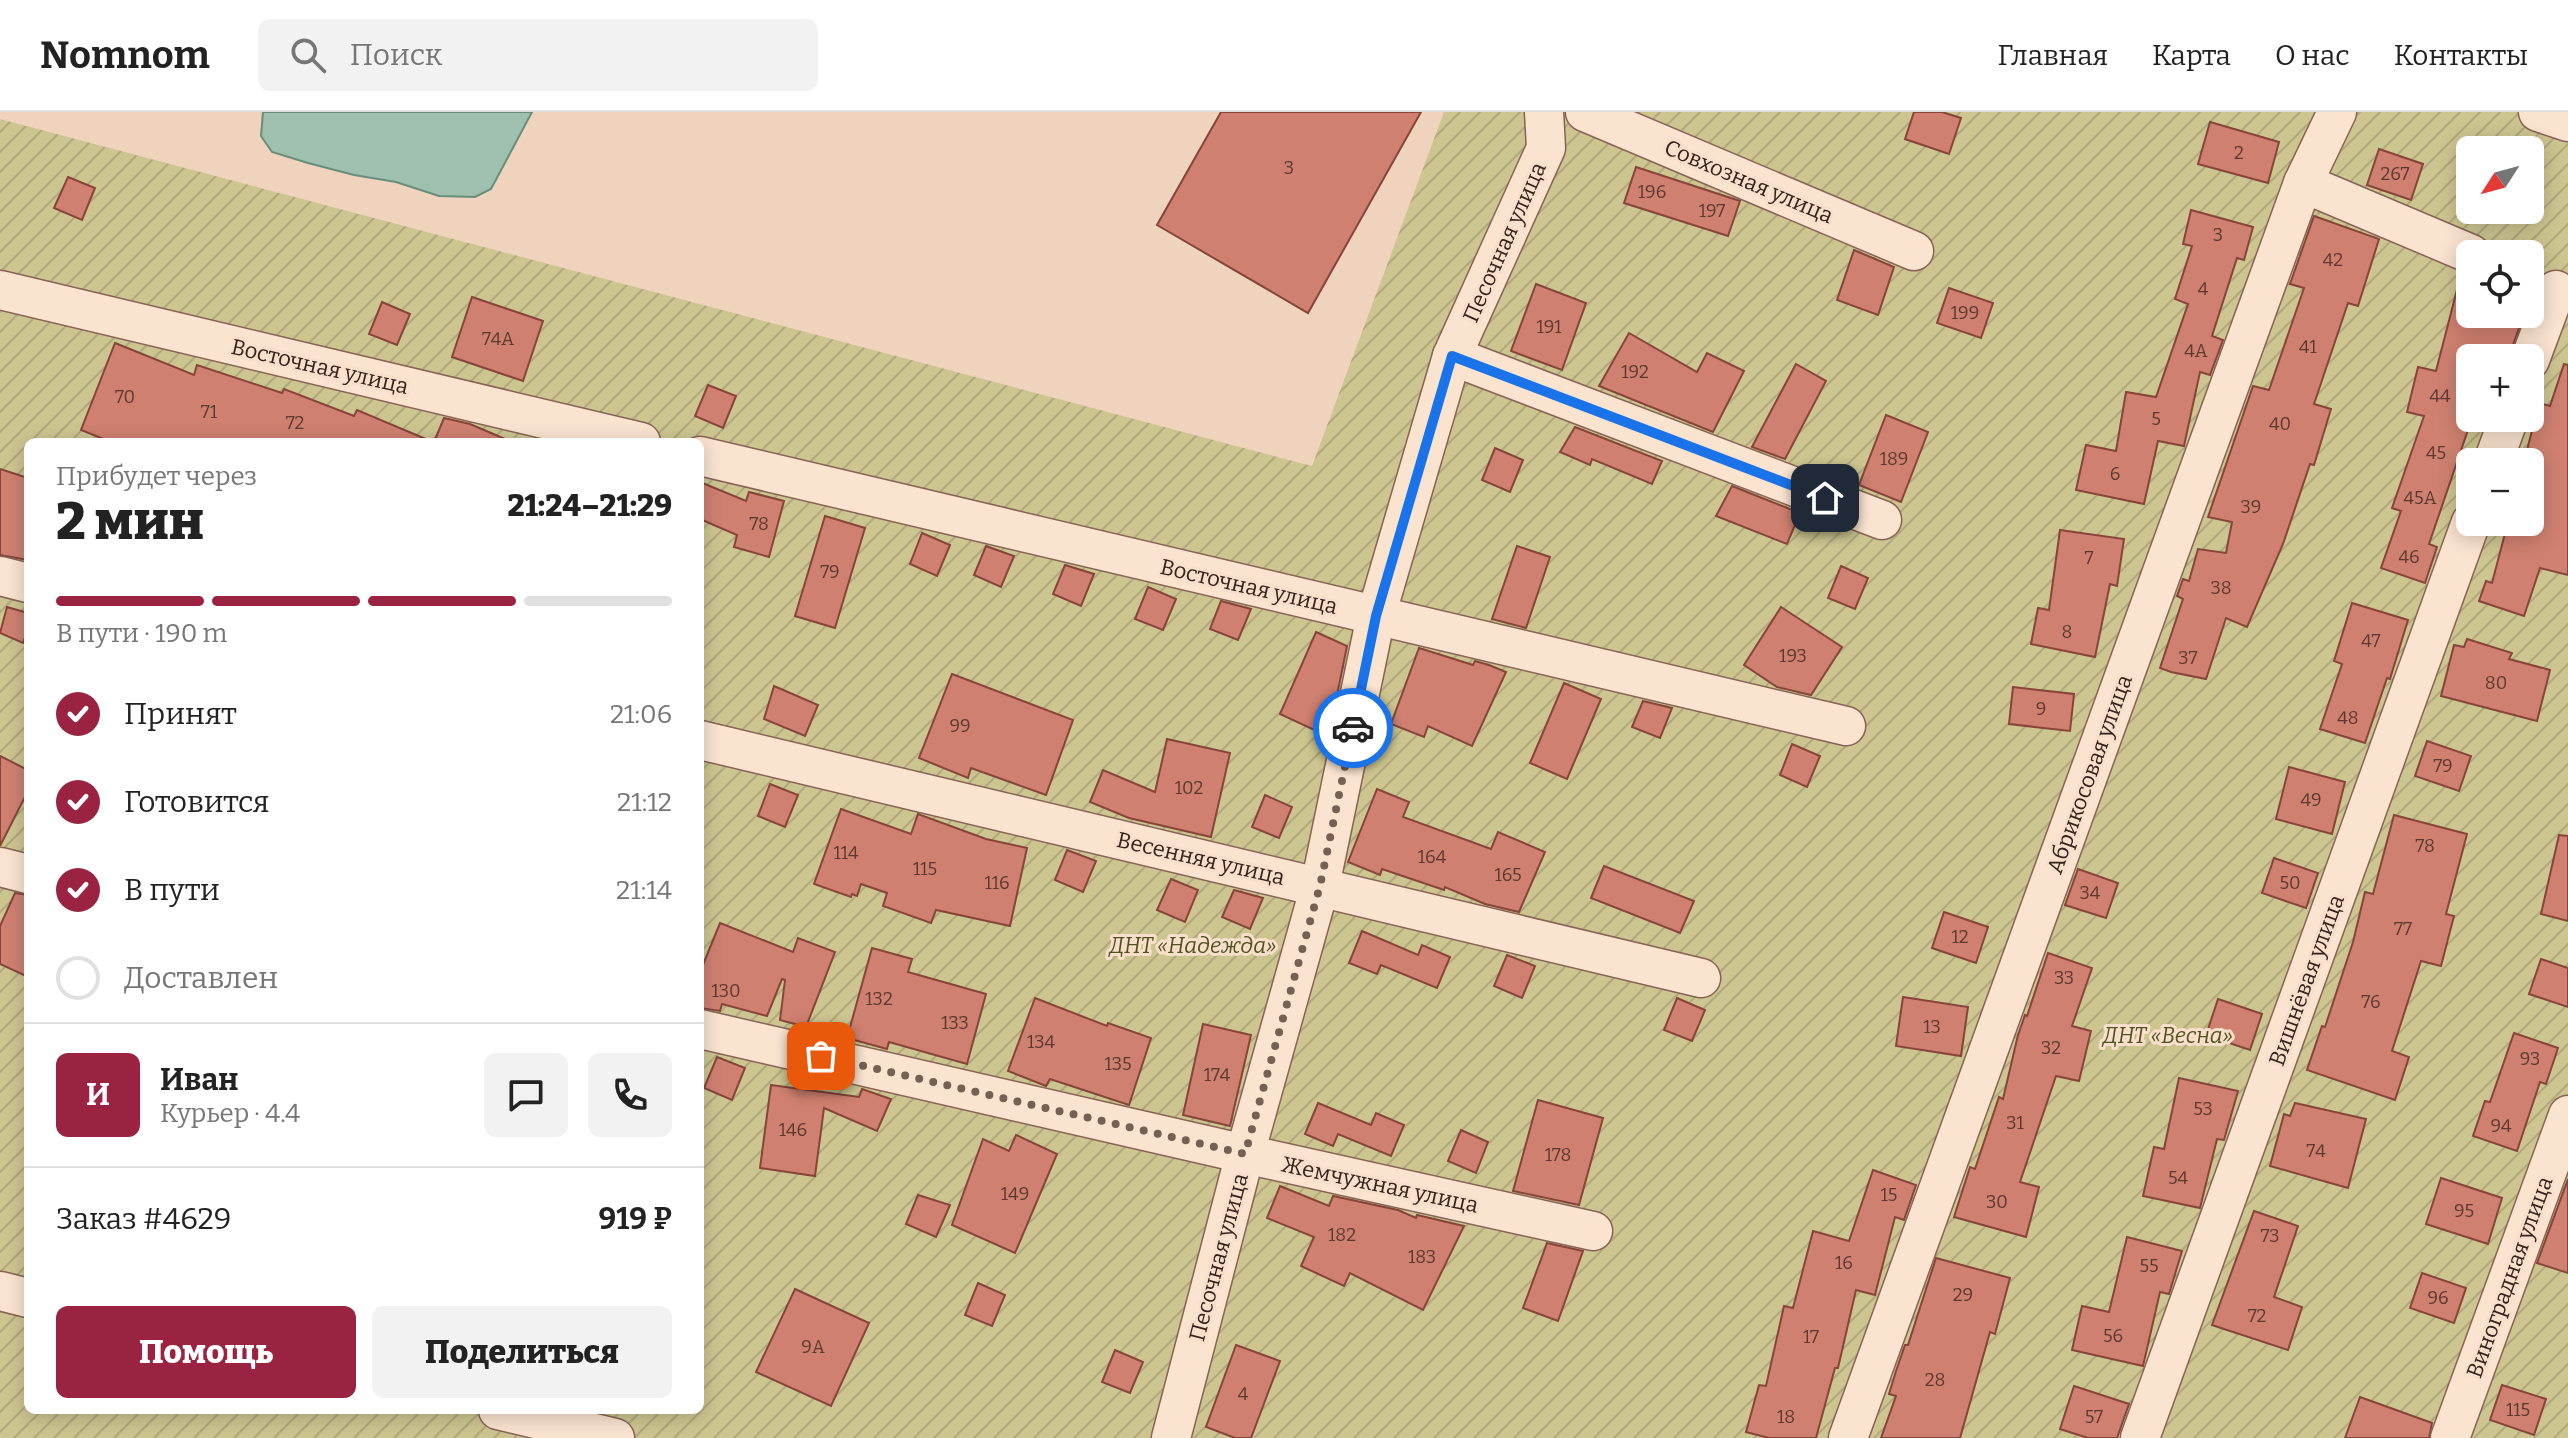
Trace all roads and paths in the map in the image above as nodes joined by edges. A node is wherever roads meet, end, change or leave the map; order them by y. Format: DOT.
graph roads {
  1 [pos="1544,112"];
  2 [pos="1585,112"];
  3 [pos="2337,112"];
  4 [pos="2538,112"];
  5 [pos="2568,122"];
  6 [pos="2303,183"];
  7 [pos="2456,248"];
  8 [pos="1914,251"];
  9 [pos="2551,288"];
  10 [pos="0,290"];
  11 [pos="2535,344"];
  12 [pos="1452,356"];
  13 [pos="624,438"];
  14 [pos="704,457"];
  15 [pos="1882,520"];
  16 [pos="2466,536"];
  17 [pos="0,576"];
  18 [pos="24,582"];
  19 [pos="1376,616"];
  20 [pos="1846,726"];
  21 [pos="704,741"];
  22 [pos="0,867"];
  23 [pos="24,873"];
  24 [pos="1320,886"];
  25 [pos="1701,978"];
  26 [pos="704,1030"];
  27 [pos="2568,1115"];
  28 [pos="1245,1154"];
  29 [pos="1593,1231"];
  30 [pos="0,1291"];
  31 [pos="24,1297"];
  32 [pos="515,1414"];
  33 [pos="615,1438"];
  34 [pos="1171,1438"];
  35 [pos="1848,1438"];
  36 [pos="2140,1438"];
  37 [pos="2450,1438"];
  1 -- 12 [label="street, Песочная улица"];
  2 -- 8 [label="street, Совхозная улица"];
  3 -- 6 [label="street, Абрикосовая улица"];
  4 -- 5 [label="street"];
  6 -- 7 [label="street"];
  6 -- 35 [label="street, Абрикосовая улица"];
  9 -- 11 [label="street"];
  10 -- 13 [label="street, Восточная улица"];
  12 -- 15 [label="street"];
  12 -- 19 [label="street, Песочная улица"];
  14 -- 19 [label="street, Восточная улица"];
  16 -- 36 [label="street, Вишнёвая улица"];
  17 -- 18 [label="street"];
  19 -- 20 [label="street, Восточная улица"];
  19 -- 24 [label="street, Песочная улица"];
  21 -- 24 [label="street, Весенняя улица"];
  22 -- 23 [label="street"];
  24 -- 25 [label="street, Весенняя улица"];
  24 -- 28 [label="street, Песочная улица"];
  26 -- 28 [label="street, Жемчужная улица"];
  27 -- 37 [label="street, Виноградная улица"];
  28 -- 29 [label="street, Жемчужная улица"];
  28 -- 34 [label="street, Песочная улица"];
  30 -- 31 [label="street"];
  32 -- 33 [label="street"];
}
